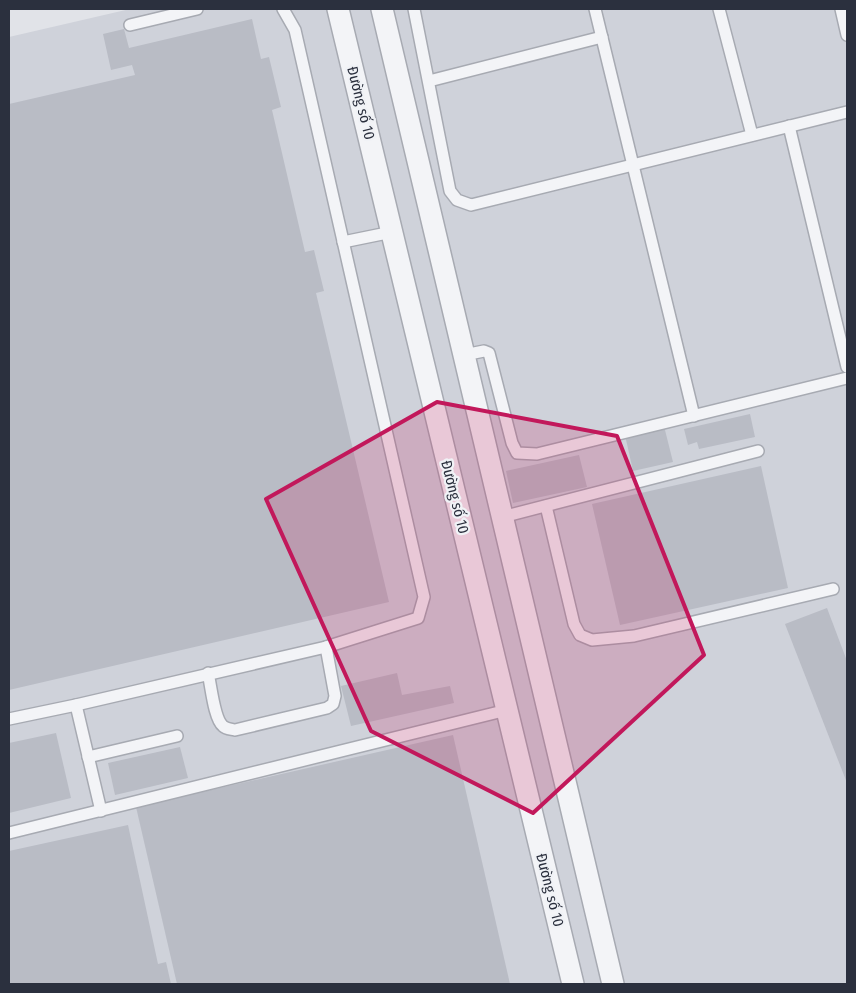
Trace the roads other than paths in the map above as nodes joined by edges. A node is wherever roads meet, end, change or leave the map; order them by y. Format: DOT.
graph roads {
  1 [pos="197,9"];
  2 [pos="283,9"];
  3 [pos="338,9"];
  4 [pos="382,9"];
  5 [pos="414,9"];
  6 [pos="595,9"];
  7 [pos="719,9"];
  8 [pos="841,9"];
  9 [pos="130,25"];
  10 [pos="847,35"];
  11 [pos="602,37"];
  12 [pos="428,81"];
  13 [pos="847,112"];
  14 [pos="789,126"];
  15 [pos="752,135"];
  16 [pos="634,165"];
  17 [pos="392,232"];
  18 [pos="343,242"];
  19 [pos="464,355"];
  20 [pos="847,367"];
  21 [pos="847,378"];
  22 [pos="694,416"];
  23 [pos="758,451"];
  24 [pos="546,506"];
  25 [pos="502,517"];
  26 [pos="833,589"];
  27 [pos="326,647"];
  28 [pos="208,673"];
  29 [pos="76,705"];
  30 [pos="507,710"];
  31 [pos="9,719"];
  32 [pos="177,736"];
  33 [pos="88,757"];
  34 [pos="101,811"];
  35 [pos="9,833"];
  36 [pos="573,984"];
  37 [pos="613,984"];
  1 -- 9 [label="lane"];
  2 -- 18 [label="lane"];
  3 -- 17 [label="street, Đường số 10"];
  4 -- 19 [label="street"];
  5 -- 12 [label="lane"];
  6 -- 11 [label="lane"];
  7 -- 15 [label="lane"];
  8 -- 10 [label="lane"];
  11 -- 12 [label="lane"];
  11 -- 16 [label="lane"];
  12 -- 16 [label="lane"];
  13 -- 14 [label="lane"];
  14 -- 15 [label="lane"];
  14 -- 20 [label="lane"];
  15 -- 16 [label="lane"];
  16 -- 22 [label="lane"];
  17 -- 18 [label="lane"];
  17 -- 30 [label="street, Đường số 10"];
  18 -- 27 [label="lane"];
  19 -- 22 [label="lane"];
  19 -- 25 [label="street"];
  21 -- 22 [label="lane"];
  23 -- 24 [label="lane"];
  24 -- 25 [label="lane"];
  24 -- 26 [label="lane"];
  25 -- 37 [label="street"];
  27 -- 28 [label="lane"];
  27 -- 28 [label="lane"];
  28 -- 29 [label="lane"];
  29 -- 31 [label="lane"];
  29 -- 33 [label="lane"];
  30 -- 34 [label="lane"];
  30 -- 36 [label="street, Đường số 10"];
  32 -- 33 [label="lane"];
  33 -- 34 [label="lane"];
  34 -- 35 [label="lane"];
}
